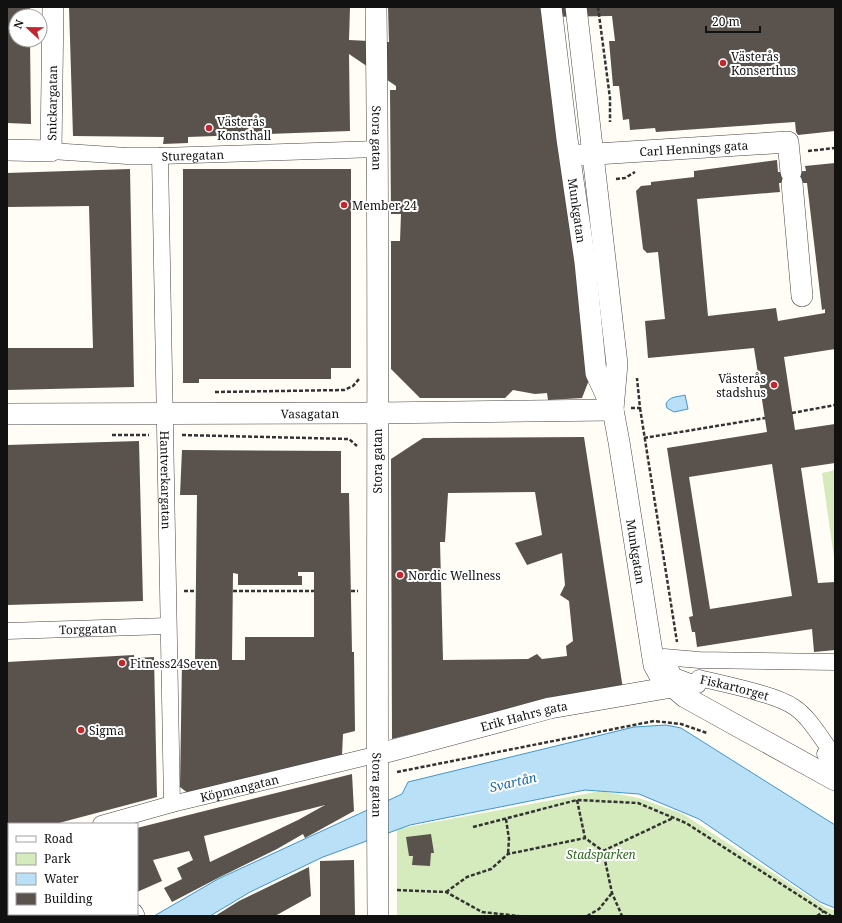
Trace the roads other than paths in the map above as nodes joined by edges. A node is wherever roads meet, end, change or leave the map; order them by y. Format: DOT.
graph roads {
  1 [pos="53,7"];
  2 [pos="376,7"];
  3 [pos="551,7"];
  4 [pos="576,7"];
  5 [pos="7,150"];
  6 [pos="378,150"];
  7 [pos="51,151"];
  8 [pos="593,154"];
  9 [pos="160,156"];
  10 [pos="570,156"];
  11 [pos="802,296"];
  12 [pos="613,410"];
  13 [pos="7,414"];
  14 [pos="165,414"];
  15 [pos="377,414"];
  16 [pos="168,626"];
  17 [pos="7,631"];
  18 [pos="835,662"];
  19 [pos="672,686"];
  20 [pos="379,754"];
  21 [pos="835,764"];
  22 [pos="835,780"];
  23 [pos="172,804"];
  24 [pos="105,823"];
  25 [pos="378,916"];
  1 -- 7 [label="street, Snickargatan"];
  2 -- 6 [label="street, Stora gatan"];
  3 -- 10 [label="street, Munkgatan"];
  4 -- 8 [label="street, Munkgatan"];
  5 -- 7 [label="street, Sturegatan"];
  6 -- 9 [label="street, Sturegatan"];
  6 -- 15 [label="street, Stora gatan"];
  7 -- 9 [label="street, Sturegatan"];
  8 -- 10 [label="street, Carl Hennings gata"];
  8 -- 11 [label="street, Carl Hennings gata"];
  8 -- 12 [label="street, Munkgatan"];
  9 -- 14 [label="street, Hantverkargatan"];
  10 -- 12 [label="street, Munkgatan"];
  12 -- 15 [label="street, Vasagatan"];
  12 -- 19 [label="street, Munkgatan"];
  13 -- 14 [label="street, Vasagatan"];
  14 -- 15 [label="street, Vasagatan"];
  14 -- 16 [label="street, Hantverkargatan"];
  15 -- 20 [label="street, Stora gatan"];
  16 -- 17 [label="street, Torggatan"];
  16 -- 23 [label="street, Hantverkargatan"];
  18 -- 21 [label="street, Fiskartorget"];
  19 -- 20 [label="street, Erik Hahrs gata"];
  19 -- 22 [label="street, Fiskartorget"];
  20 -- 23 [label="street, Köpmangatan"];
  20 -- 25 [label="street, Stora gatan"];
  23 -- 24 [label="street, Köpmangatan"];
}
